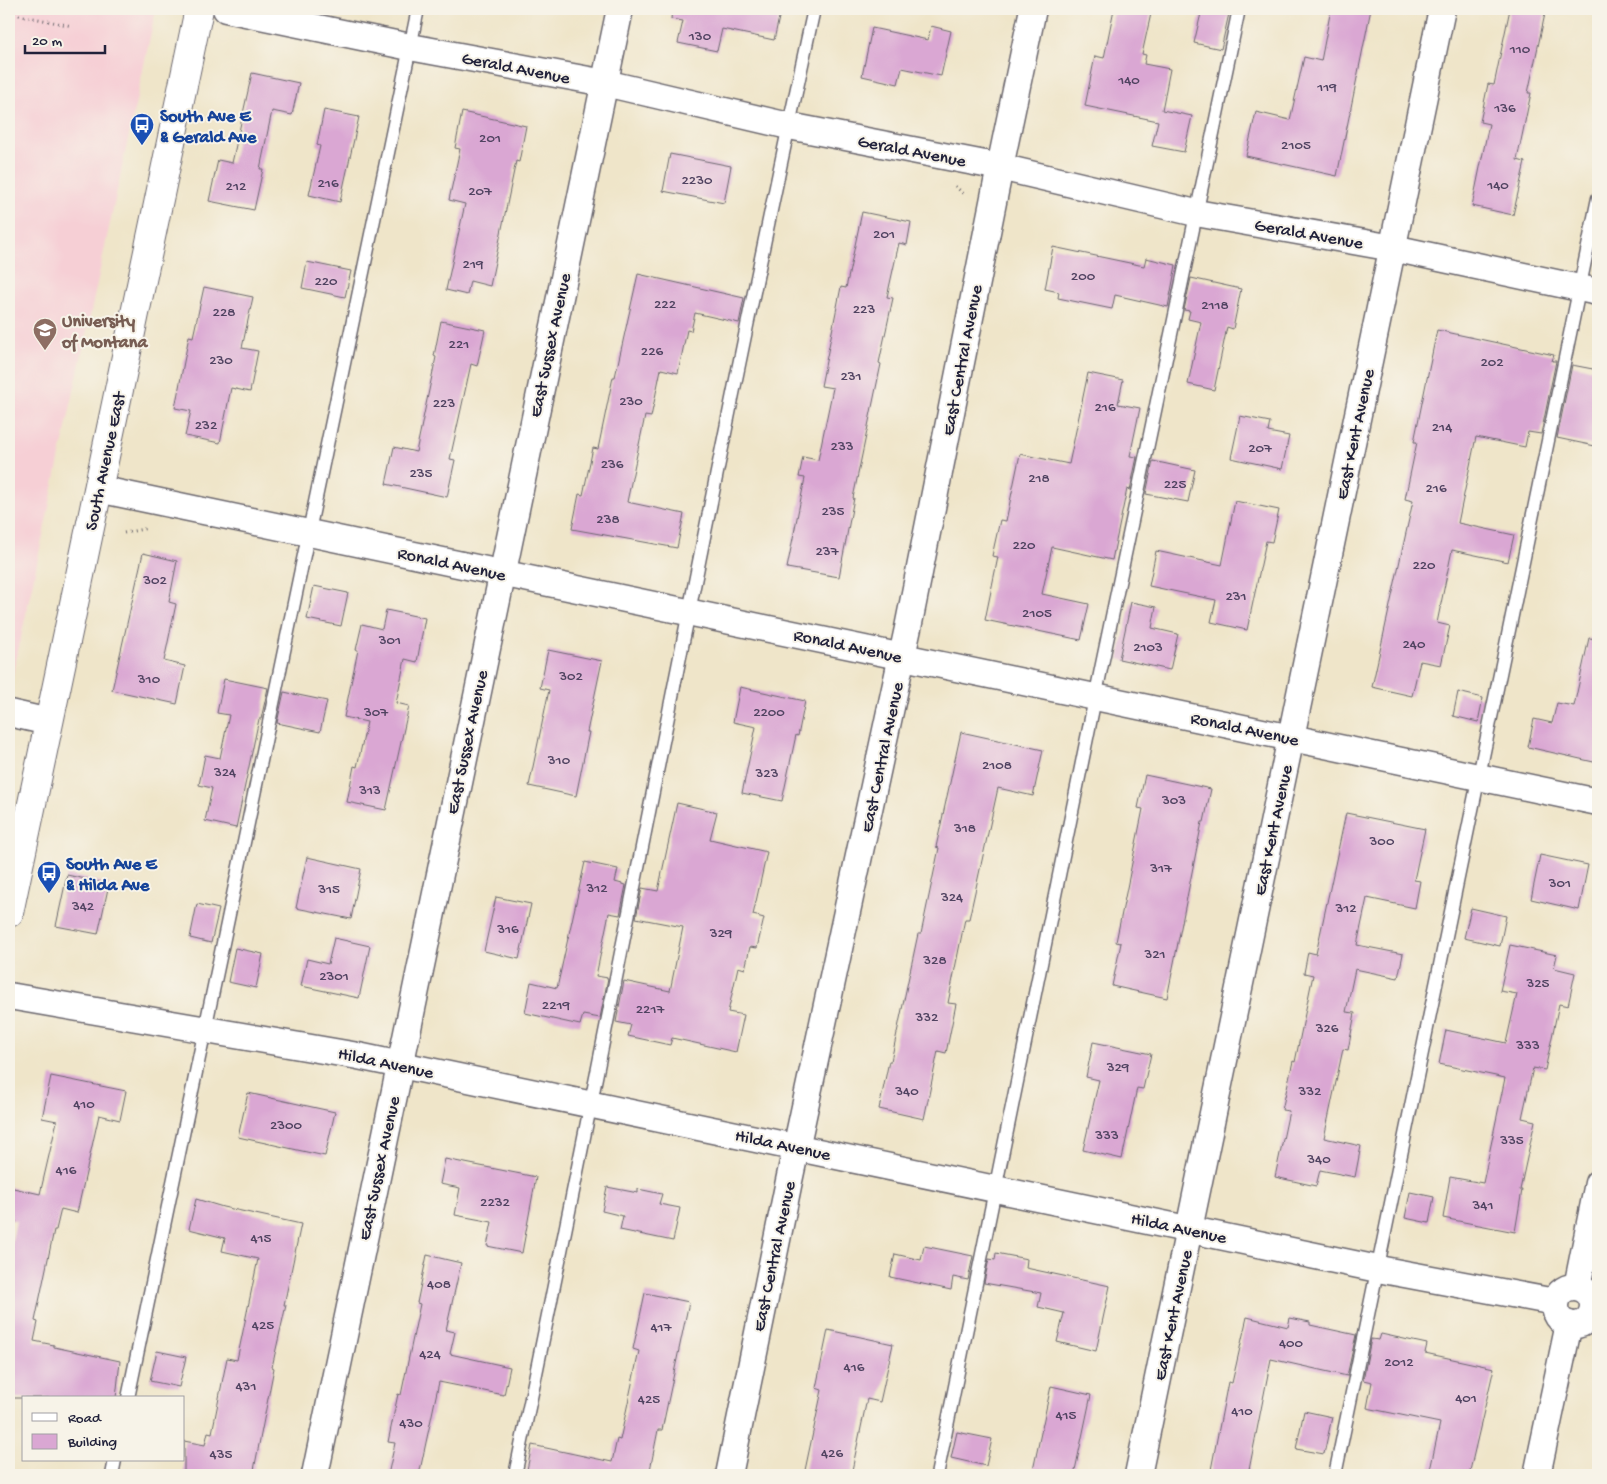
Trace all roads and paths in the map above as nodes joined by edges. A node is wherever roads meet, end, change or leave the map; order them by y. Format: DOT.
graph roads {
  1 [pos="199,9"];
  2 [pos="226,9"];
  3 [pos="418,9"];
  4 [pos="620,9"];
  5 [pos="814,9"];
  6 [pos="1033,9"];
  7 [pos="1239,9"];
  8 [pos="1442,9"];
  9 [pos="9,13"];
  10 [pos="72,26"];
  11 [pos="410,47"];
  12 [pos="604,83"];
  13 [pos="789,126"];
  14 [pos="1000,167"];
  15 [pos="1598,198"];
  16 [pos="1196,213"];
  17 [pos="1393,248"];
  18 [pos="1588,290"];
  19 [pos="98,489"];
  20 [pos="309,533"];
  21 [pos="501,573"];
  22 [pos="689,612"];
  23 [pos="902,657"];
  24 [pos="1095,697"];
  25 [pos="9,713"];
  26 [pos="49,722"];
  27 [pos="1292,738"];
  28 [pos="1478,777"];
  29 [pos="1598,802"];
  30 [pos="9,913"];
  31 [pos="9,996"];
  32 [pos="204,1029"];
  33 [pos="399,1065"];
  34 [pos="592,1106"];
  35 [pos="796,1146"];
  36 [pos="1598,1183"];
  37 [pos="995,1188"];
  38 [pos="1189,1229"];
  39 [pos="1378,1269"];
  40 [pos="1577,1287"];
  41 [pos="1556,1302"];
  42 [pos="1595,1310"];
  43 [pos="1569,1324"];
  44 [pos="128,1396"];
  45 [pos="115,1462"];
  46 [pos="112,1475"];
  47 [pos="315,1475"];
  48 [pos="515,1475"];
  49 [pos="728,1475"];
  50 [pos="936,1475"];
  51 [pos="1138,1475"];
  52 [pos="1335,1475"];
  53 [pos="1537,1475"];
  1 -- 19 [label="street, South Avenue East"];
  2 -- 11 [label="street, Gerald Avenue"];
  3 -- 11 [label="lane"];
  4 -- 12 [label="street, East Sussex Avenue"];
  5 -- 13 [label="lane"];
  6 -- 14 [label="street, East Central Avenue"];
  7 -- 16 [label="lane"];
  8 -- 17 [label="street, East Kent Avenue"];
  9 -- 10 [label="path"];
  11 -- 12 [label="street, Gerald Avenue"];
  11 -- 20 [label="lane"];
  12 -- 13 [label="street, Gerald Avenue"];
  12 -- 21 [label="street, East Sussex Avenue"];
  13 -- 14 [label="street, Gerald Avenue"];
  13 -- 22 [label="lane"];
  14 -- 16 [label="street, Gerald Avenue"];
  14 -- 23 [label="street, East Central Avenue"];
  15 -- 18 [label="lane"];
  16 -- 17 [label="street, Gerald Avenue"];
  16 -- 24 [label="lane"];
  17 -- 18 [label="street, Gerald Avenue"];
  17 -- 27 [label="street, East Kent Avenue"];
  18 -- 28 [label="lane"];
  19 -- 20 [label="street, Ronald Avenue"];
  19 -- 26 [label="street, South Avenue East"];
  20 -- 21 [label="street, Ronald Avenue"];
  20 -- 32 [label="lane"];
  21 -- 22 [label="street, Ronald Avenue"];
  21 -- 33 [label="street, East Sussex Avenue"];
  22 -- 23 [label="street, Ronald Avenue"];
  22 -- 34 [label="lane"];
  23 -- 24 [label="street, Ronald Avenue"];
  23 -- 35 [label="street, East Central Avenue"];
  24 -- 27 [label="street, Ronald Avenue"];
  24 -- 37 [label="lane"];
  25 -- 26 [label="street"];
  26 -- 30 [label="street, South Avenue East"];
  27 -- 28 [label="street, Ronald Avenue"];
  27 -- 38 [label="street, East Kent Avenue"];
  28 -- 29 [label="street, Ronald Avenue"];
  28 -- 39 [label="lane"];
  31 -- 32 [label="street, Hilda Avenue"];
  32 -- 33 [label="street, Hilda Avenue"];
  32 -- 44 [label="lane"];
  33 -- 34 [label="street, Hilda Avenue"];
  33 -- 47 [label="street, East Sussex Avenue"];
  34 -- 35 [label="street, Hilda Avenue"];
  34 -- 48 [label="lane"];
  35 -- 37 [label="street, Hilda Avenue"];
  35 -- 49 [label="street, East Central Avenue"];
  36 -- 40 [label="street"];
  37 -- 38 [label="street, Hilda Avenue"];
  37 -- 50 [label="lane"];
  38 -- 39 [label="street, Hilda Avenue"];
  38 -- 51 [label="street, East Kent Avenue"];
  39 -- 41 [label="street, Hilda Avenue"];
  39 -- 52 [label="lane"];
  40 -- 41 [label="street"];
  40 -- 42 [label="street"];
  41 -- 43 [label="street"];
  42 -- 43 [label="street"];
  43 -- 53 [label="street"];
  45 -- 46 [label="lane"];
}
